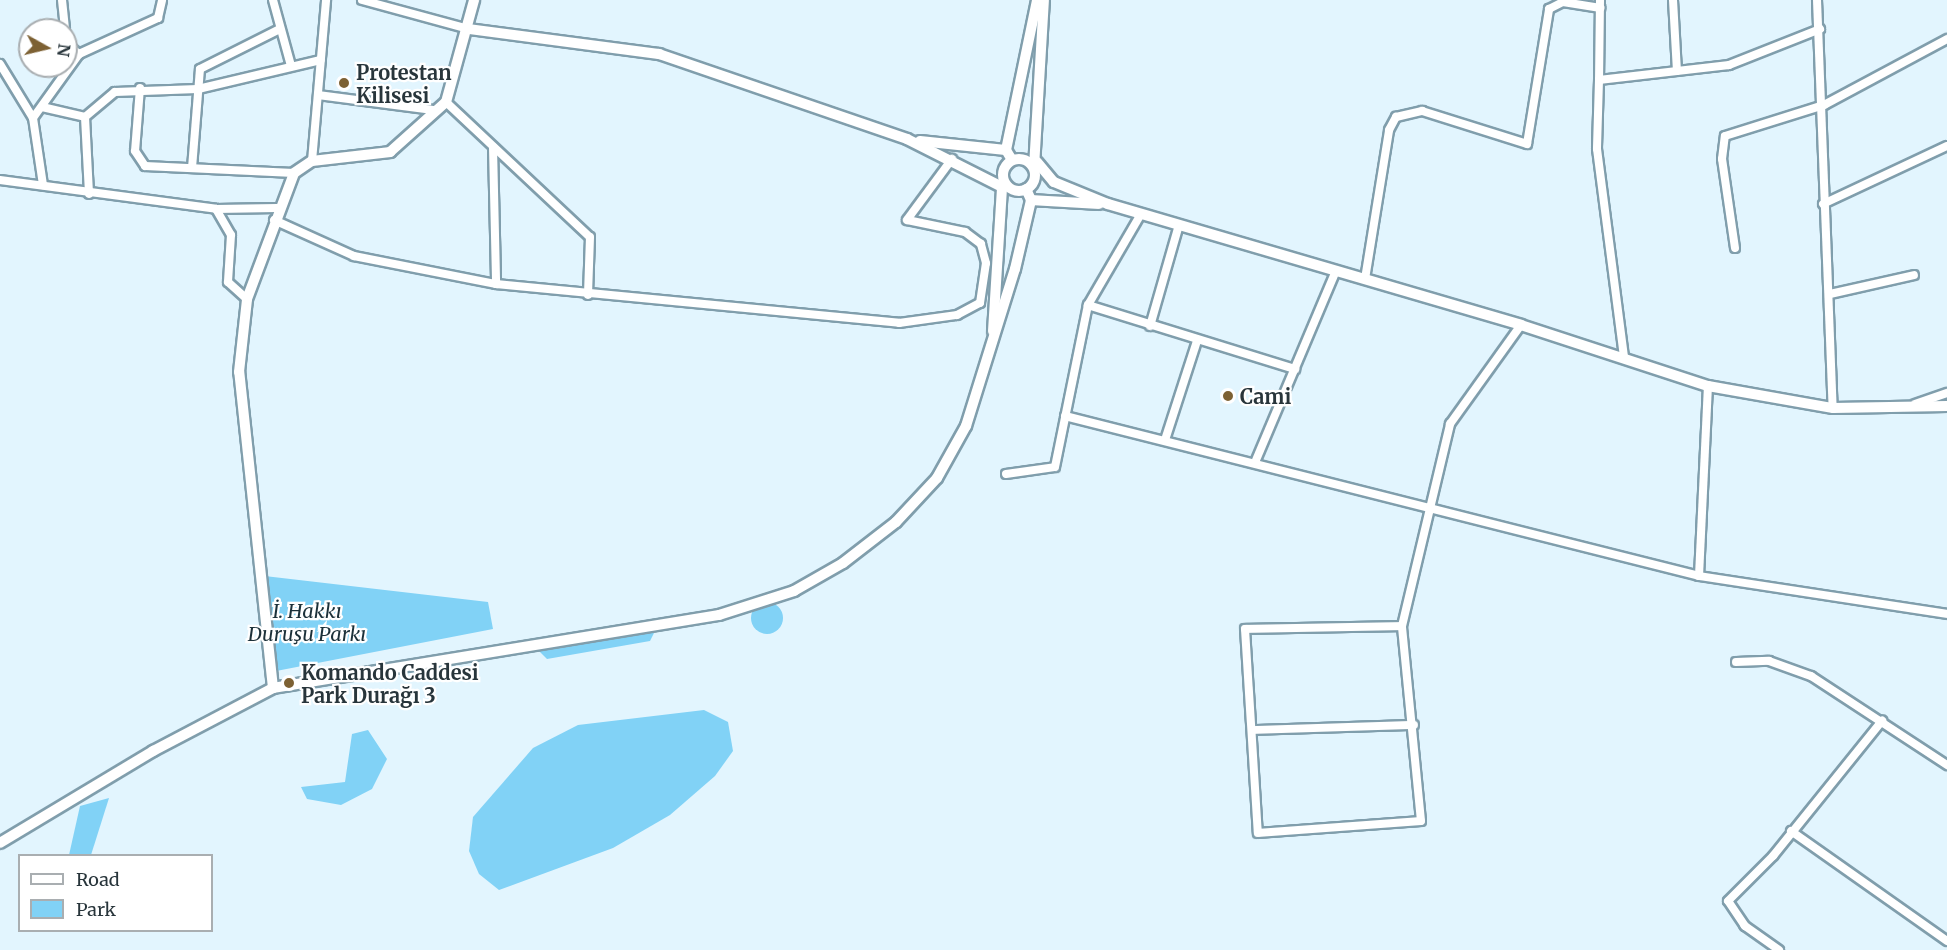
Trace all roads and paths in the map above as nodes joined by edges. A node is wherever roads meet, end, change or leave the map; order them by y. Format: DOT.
graph roads {
  1 [pos="62,0"];
  2 [pos="162,0"];
  3 [pos="273,0"];
  4 [pos="326,0"];
  5 [pos="362,0"];
  6 [pos="474,0"];
  7 [pos="1037,0"];
  8 [pos="1044,0"];
  9 [pos="1673,0"];
  10 [pos="1817,0"];
  11 [pos="1600,4"];
  12 [pos="64,18"];
  13 [pos="280,29"];
  14 [pos="469,29"];
  15 [pos="1820,29"];
  16 [pos="1947,39"];
  17 [pos="79,54"];
  18 [pos="321,60"];
  19 [pos="0,64"];
  20 [pos="291,66"];
  21 [pos="1677,71"];
  22 [pos="1599,80"];
  23 [pos="140,88"];
  24 [pos="198,89"];
  25 [pos="318,94"];
  26 [pos="446,102"];
  27 [pos="1824,105"];
  28 [pos="42,107"];
  29 [pos="433,110"];
  30 [pos="85,117"];
  31 [pos="33,118"];
  32 [pos="908,140"];
  33 [pos="1947,146"];
  34 [pos="493,147"];
  35 [pos="1006,150"];
  36 [pos="953,159"];
  37 [pos="1012,160"];
  38 [pos="312,161"];
  39 [pos="1035,165"];
  40 [pos="192,168"];
  41 [pos="294,173"];
  42 [pos="0,180"];
  43 [pos="43,185"];
  44 [pos="1004,186"];
  45 [pos="89,194"];
  46 [pos="1028,194"];
  47 [pos="1108,204"];
  48 [pos="1822,204"];
  49 [pos="277,208"];
  50 [pos="216,209"];
  51 [pos="1141,214"];
  52 [pos="273,220"];
  53 [pos="1179,225"];
  54 [pos="1735,248"];
  55 [pos="1336,271"];
  56 [pos="1914,275"];
  57 [pos="1365,279"];
  58 [pos="496,284"];
  59 [pos="1830,294"];
  60 [pos="588,295"];
  61 [pos="247,299"];
  62 [pos="1088,305"];
  63 [pos="1521,325"];
  64 [pos="1150,326"];
  65 [pos="1197,341"];
  66 [pos="1624,357"];
  67 [pos="1295,369"];
  68 [pos="988,370"];
  69 [pos="1708,386"];
  70 [pos="1947,393"];
  71 [pos="1947,406"];
  72 [pos="1908,407"];
  73 [pos="1833,408"];
  74 [pos="1065,416"];
  75 [pos="1165,440"];
  76 [pos="1256,460"];
  77 [pos="1006,474"];
  78 [pos="1428,505"];
  79 [pos="1699,576"];
  80 [pos="1947,614"];
  81 [pos="1402,626"];
  82 [pos="1736,662"];
  83 [pos="273,688"];
  84 [pos="1882,721"];
  85 [pos="1414,725"];
  86 [pos="1253,730"];
  87 [pos="1947,765"];
  88 [pos="1791,831"];
  89 [pos="0,843"];
  90 [pos="1947,941"];
  91 [pos="1779,950"];
  1 -- 12 [label="street"];
  2 -- 17 [label="street"];
  3 -- 13 [label="street"];
  4 -- 18 [label="street"];
  5 -- 14 [label="street"];
  6 -- 14 [label="street"];
  7 -- 35 [label="street"];
  8 -- 39 [label="street"];
  9 -- 21 [label="street"];
  10 -- 15 [label="street"];
  11 -- 22 [label="street"];
  11 -- 57 [label="street"];
  13 -- 20 [label="street"];
  13 -- 24 [label="street"];
  14 -- 26 [label="street"];
  14 -- 32 [label="street"];
  15 -- 21 [label="street"];
  15 -- 27 [label="street"];
  16 -- 27 [label="street"];
  17 -- 28 [label="street"];
  18 -- 20 [label="street"];
  18 -- 25 [label="street"];
  19 -- 31 [label="street"];
  20 -- 24 [label="street"];
  21 -- 22 [label="street"];
  22 -- 66 [label="street"];
  23 -- 24 [label="street"];
  23 -- 30 [label="street"];
  23 -- 40 [label="street"];
  24 -- 40 [label="street"];
  25 -- 29 [label="street"];
  25 -- 38 [label="street"];
  26 -- 29 [label="street"];
  26 -- 34 [label="street"];
  27 -- 48 [label="street"];
  27 -- 54 [label="street"];
  28 -- 30 [label="street"];
  28 -- 31 [label="street"];
  29 -- 38 [label="street"];
  30 -- 45 [label="street"];
  31 -- 43 [label="street"];
  32 -- 35 [label="street"];
  32 -- 36 [label="street"];
  33 -- 48 [label="street"];
  34 -- 58 [label="street"];
  34 -- 60 [label="street"];
  35 -- 37 [label="street"];
  36 -- 44 [label="street"];
  36 -- 60 [label="street"];
  37 -- 39 [label="street"];
  37 -- 44 [label="street"];
  38 -- 41 [label="street"];
  39 -- 46 [label="street"];
  39 -- 47 [label="street"];
  40 -- 41 [label="street"];
  41 -- 49 [label="street"];
  42 -- 43 [label="street"];
  43 -- 45 [label="street"];
  44 -- 46 [label="street"];
  44 -- 68 [label="street"];
  45 -- 50 [label="street"];
  46 -- 47 [label="street"];
  46 -- 68 [label="street"];
  47 -- 51 [label="street"];
  48 -- 59 [label="street"];
  49 -- 50 [label="street"];
  49 -- 52 [label="street"];
  50 -- 61 [label="street"];
  51 -- 53 [label="street"];
  51 -- 62 [label="street"];
  52 -- 58 [label="street"];
  52 -- 61 [label="street"];
  53 -- 55 [label="street"];
  53 -- 64 [label="street"];
  55 -- 57 [label="street"];
  55 -- 67 [label="street"];
  56 -- 59 [label="street"];
  57 -- 63 [label="street"];
  58 -- 60 [label="street"];
  59 -- 73 [label="street"];
  61 -- 83 [label="street"];
  62 -- 64 [label="street"];
  62 -- 74 [label="street"];
  63 -- 66 [label="street"];
  63 -- 78 [label="street"];
  64 -- 65 [label="street"];
  65 -- 67 [label="street"];
  65 -- 75 [label="street"];
  66 -- 69 [label="street"];
  67 -- 76 [label="street"];
  68 -- 83 [label="street"];
  69 -- 73 [label="street"];
  69 -- 79 [label="street"];
  70 -- 72 [label="street"];
  71 -- 72 [label="street"];
  72 -- 73 [label="street"];
  74 -- 75 [label="street"];
  74 -- 77 [label="street"];
  75 -- 76 [label="street"];
  76 -- 78 [label="street"];
  78 -- 79 [label="street"];
  78 -- 81 [label="street"];
  79 -- 80 [label="street"];
  81 -- 85 [label="street"];
  81 -- 86 [label="street"];
  82 -- 84 [label="street"];
  83 -- 89 [label="street"];
  84 -- 87 [label="street"];
  84 -- 88 [label="street"];
  85 -- 86 [label="street"];
  85 -- 86 [label="street"];
  88 -- 90 [label="street"];
  88 -- 91 [label="street"];
}
